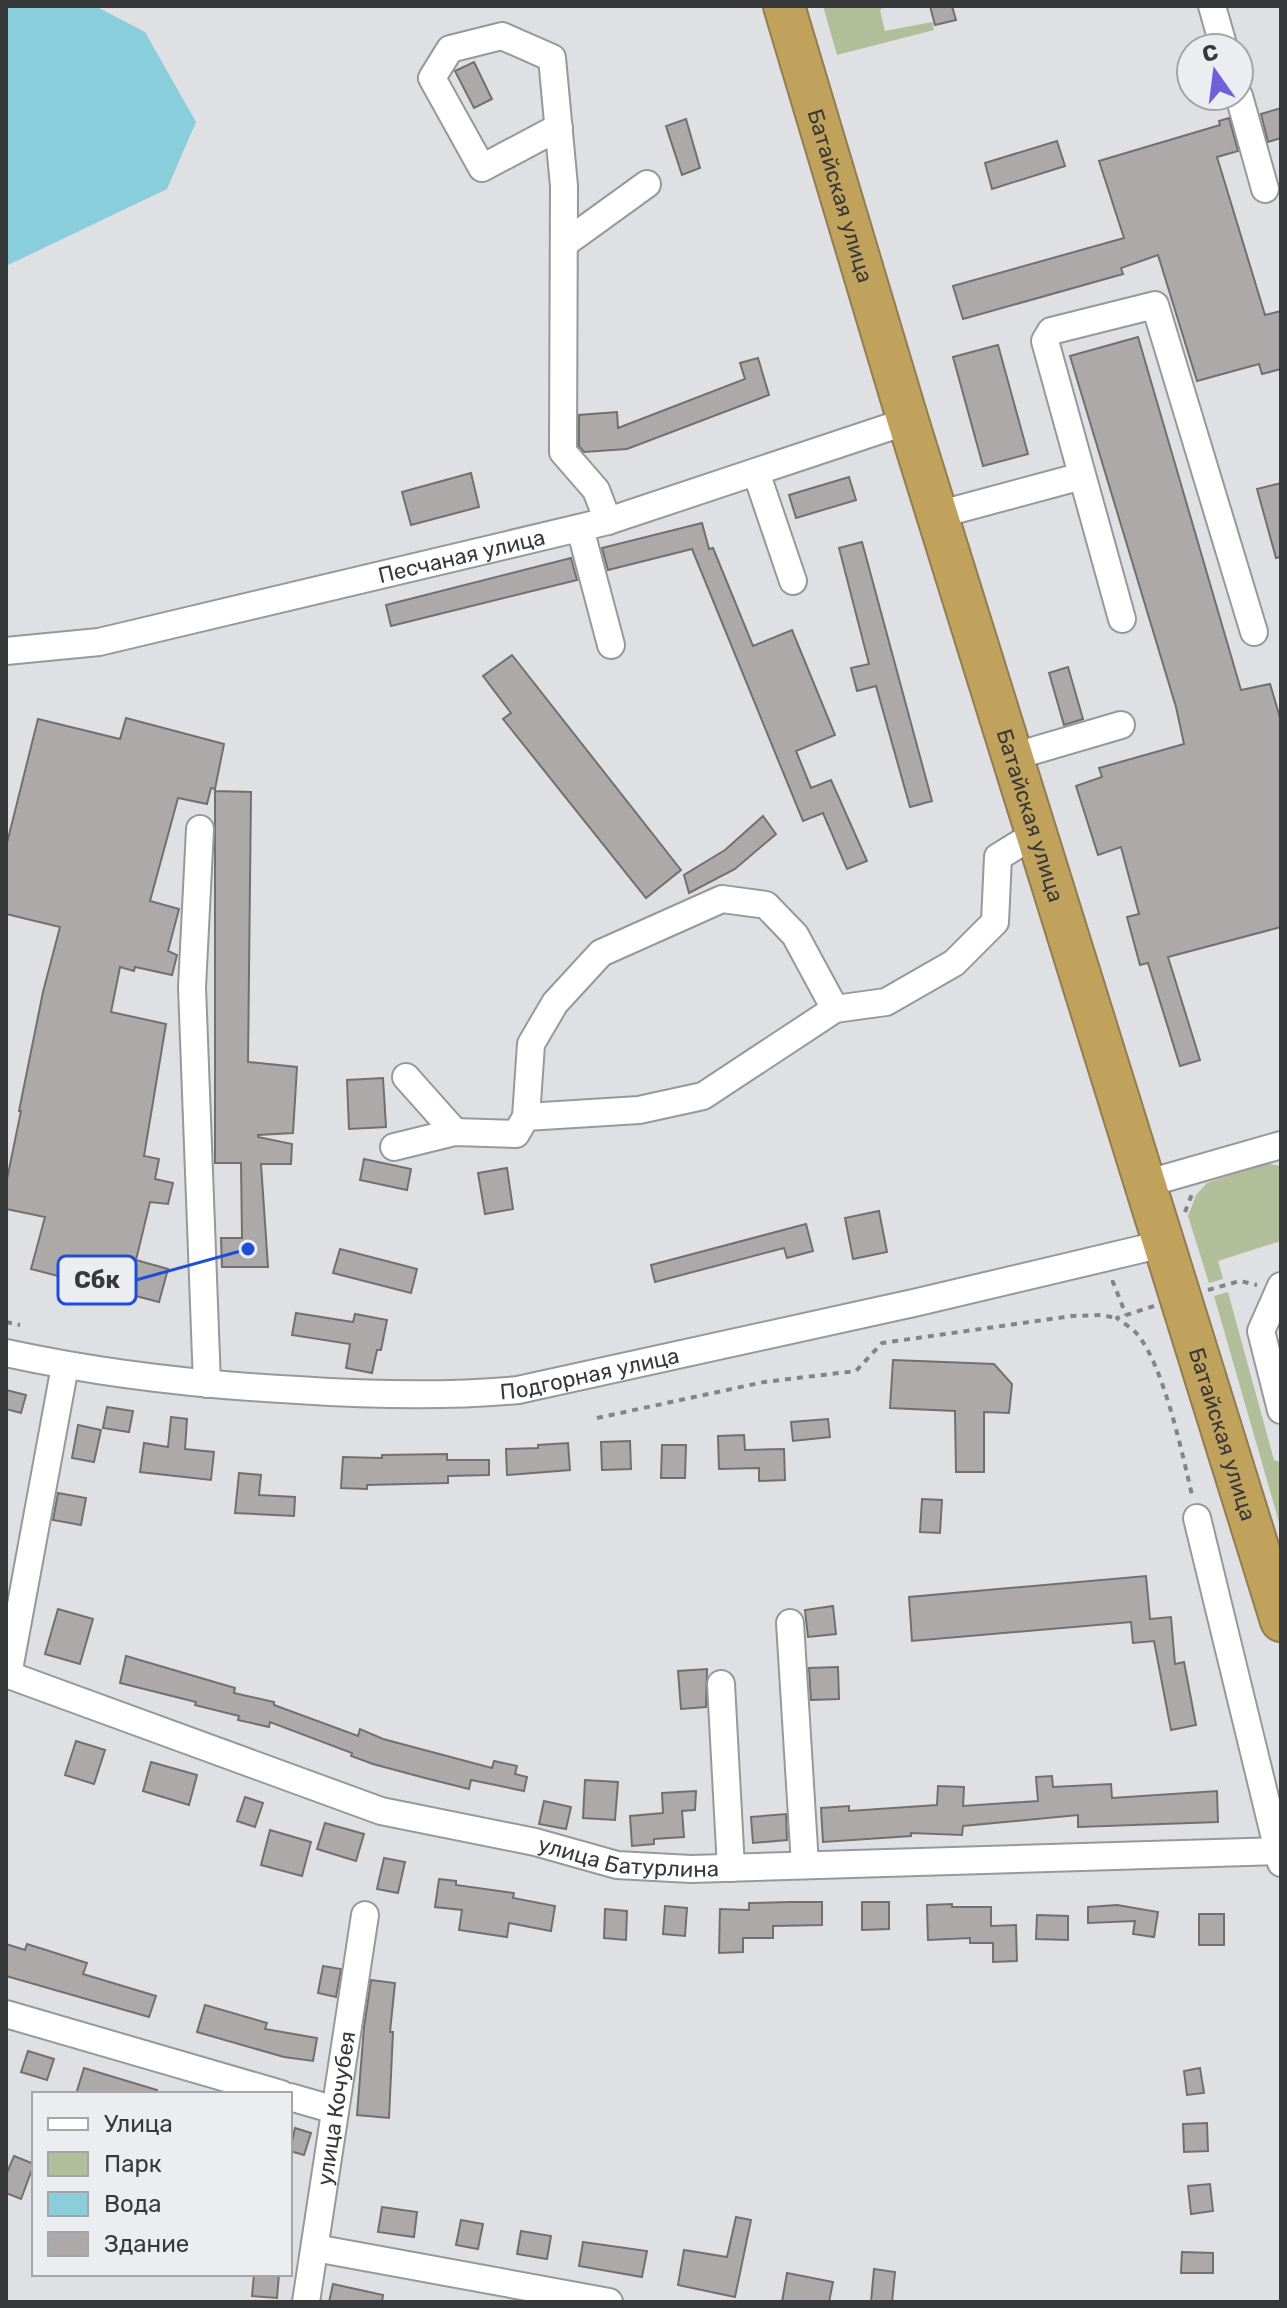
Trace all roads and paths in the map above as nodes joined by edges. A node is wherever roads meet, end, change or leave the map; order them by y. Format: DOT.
graph roads {
  1 [pos="784,6"];
  2 [pos="1212,6"];
  3 [pos="1219,32"];
  4 [pos="1243,112"];
  5 [pos="559,127"];
  6 [pos="647,184"];
  7 [pos="1265,189"];
  8 [pos="564,244"];
  9 [pos="908,421"];
  10 [pos="756,472"];
  11 [pos="1082,476"];
  12 [pos="937,515"];
  13 [pos="608,521"];
  14 [pos="580,528"];
  15 [pos="793,581"];
  16 [pos="1122,619"];
  17 [pos="1254,632"];
  18 [pos="611,645"];
  19 [pos="6,651"];
  20 [pos="1121,725"];
  21 [pos="1012,757"];
  22 [pos="200,829"];
  23 [pos="1037,833"];
  24 [pos="835,1009"];
  25 [pos="406,1077"];
  26 [pos="526,1117"];
  27 [pos="455,1132"];
  28 [pos="1281,1145"];
  29 [pos="394,1147"];
  30 [pos="1200,1168"];
  31 [pos="1145,1184"];
  32 [pos="1174,1230"];
  33 [pos="1281,1286"];
  34 [pos="1117,1318"];
  35 [pos="6,1322"];
  36 [pos="20,1325"];
  37 [pos="6,1353"];
  38 [pos="65,1366"];
  39 [pos="207,1384"];
  40 [pos="1281,1410"];
  41 [pos="597,1418"];
  42 [pos="1197,1518"];
  43 [pos="1281,1621"];
  44 [pos="790,1623"];
  45 [pos="7,1674"];
  46 [pos="721,1684"];
  47 [pos="1280,1855"];
  48 [pos="805,1865"];
  49 [pos="731,1868"];
  50 [pos="365,1915"];
  51 [pos="6,2014"];
  52 [pos="274,2092"];
  53 [pos="292,2098"];
  54 [pos="335,2110"];
  55 [pos="315,2248"];
  56 [pos="306,2302"];
  57 [pos="609,2302"];
  1 -- 9 [label="highway, Батайская улица"];
  2 -- 3 [label="street"];
  4 -- 7 [label="street"];
  5 -- 5 [label="street"];
  5 -- 8 [label="street"];
  6 -- 8 [label="street"];
  8 -- 13 [label="street"];
  9 -- 10 [label="street, Песчаная улица"];
  9 -- 12 [label="highway, Батайская улица"];
  10 -- 13 [label="street, Песчаная улица"];
  10 -- 15 [label="street"];
  11 -- 12 [label="street"];
  11 -- 16 [label="street"];
  11 -- 17 [label="street"];
  12 -- 21 [label="highway, Батайская улица"];
  13 -- 14 [label="street, Песчаная улица"];
  14 -- 18 [label="street"];
  14 -- 19 [label="street, Песчаная улица"];
  20 -- 21 [label="street"];
  21 -- 23 [label="highway, Батайская улица"];
  22 -- 39 [label="street"];
  23 -- 24 [label="street"];
  23 -- 31 [label="highway, Батайская улица"];
  24 -- 26 [label="street"];
  24 -- 26 [label="street"];
  25 -- 27 [label="street"];
  26 -- 27 [label="street"];
  27 -- 29 [label="street"];
  28 -- 30 [label="street"];
  30 -- 31 [label="street"];
  30 -- 32 [label="path"];
  31 -- 32 [label="highway, Батайская улица"];
  32 -- 39 [label="street, Подгорная улица"];
  32 -- 43 [label="highway, Батайская улица"];
  33 -- 40 [label="street"];
  34 -- 41 [label="path"];
  35 -- 36 [label="path"];
  37 -- 38 [label="street, Подгорная улица"];
  38 -- 39 [label="street, Подгорная улица"];
  38 -- 45 [label="street"];
  42 -- 47 [label="street"];
  44 -- 48 [label="street"];
  45 -- 49 [label="street, улица Батурлина"];
  46 -- 49 [label="street"];
  47 -- 48 [label="street, улица Батурлина"];
  48 -- 49 [label="street, улица Батурлина"];
  50 -- 54 [label="street, улица Кочубея"];
  51 -- 52 [label="street"];
  53 -- 54 [label="street"];
  54 -- 55 [label="street, улица Кочубея"];
  55 -- 56 [label="street, улица Кочубея"];
  55 -- 57 [label="street"];
}
